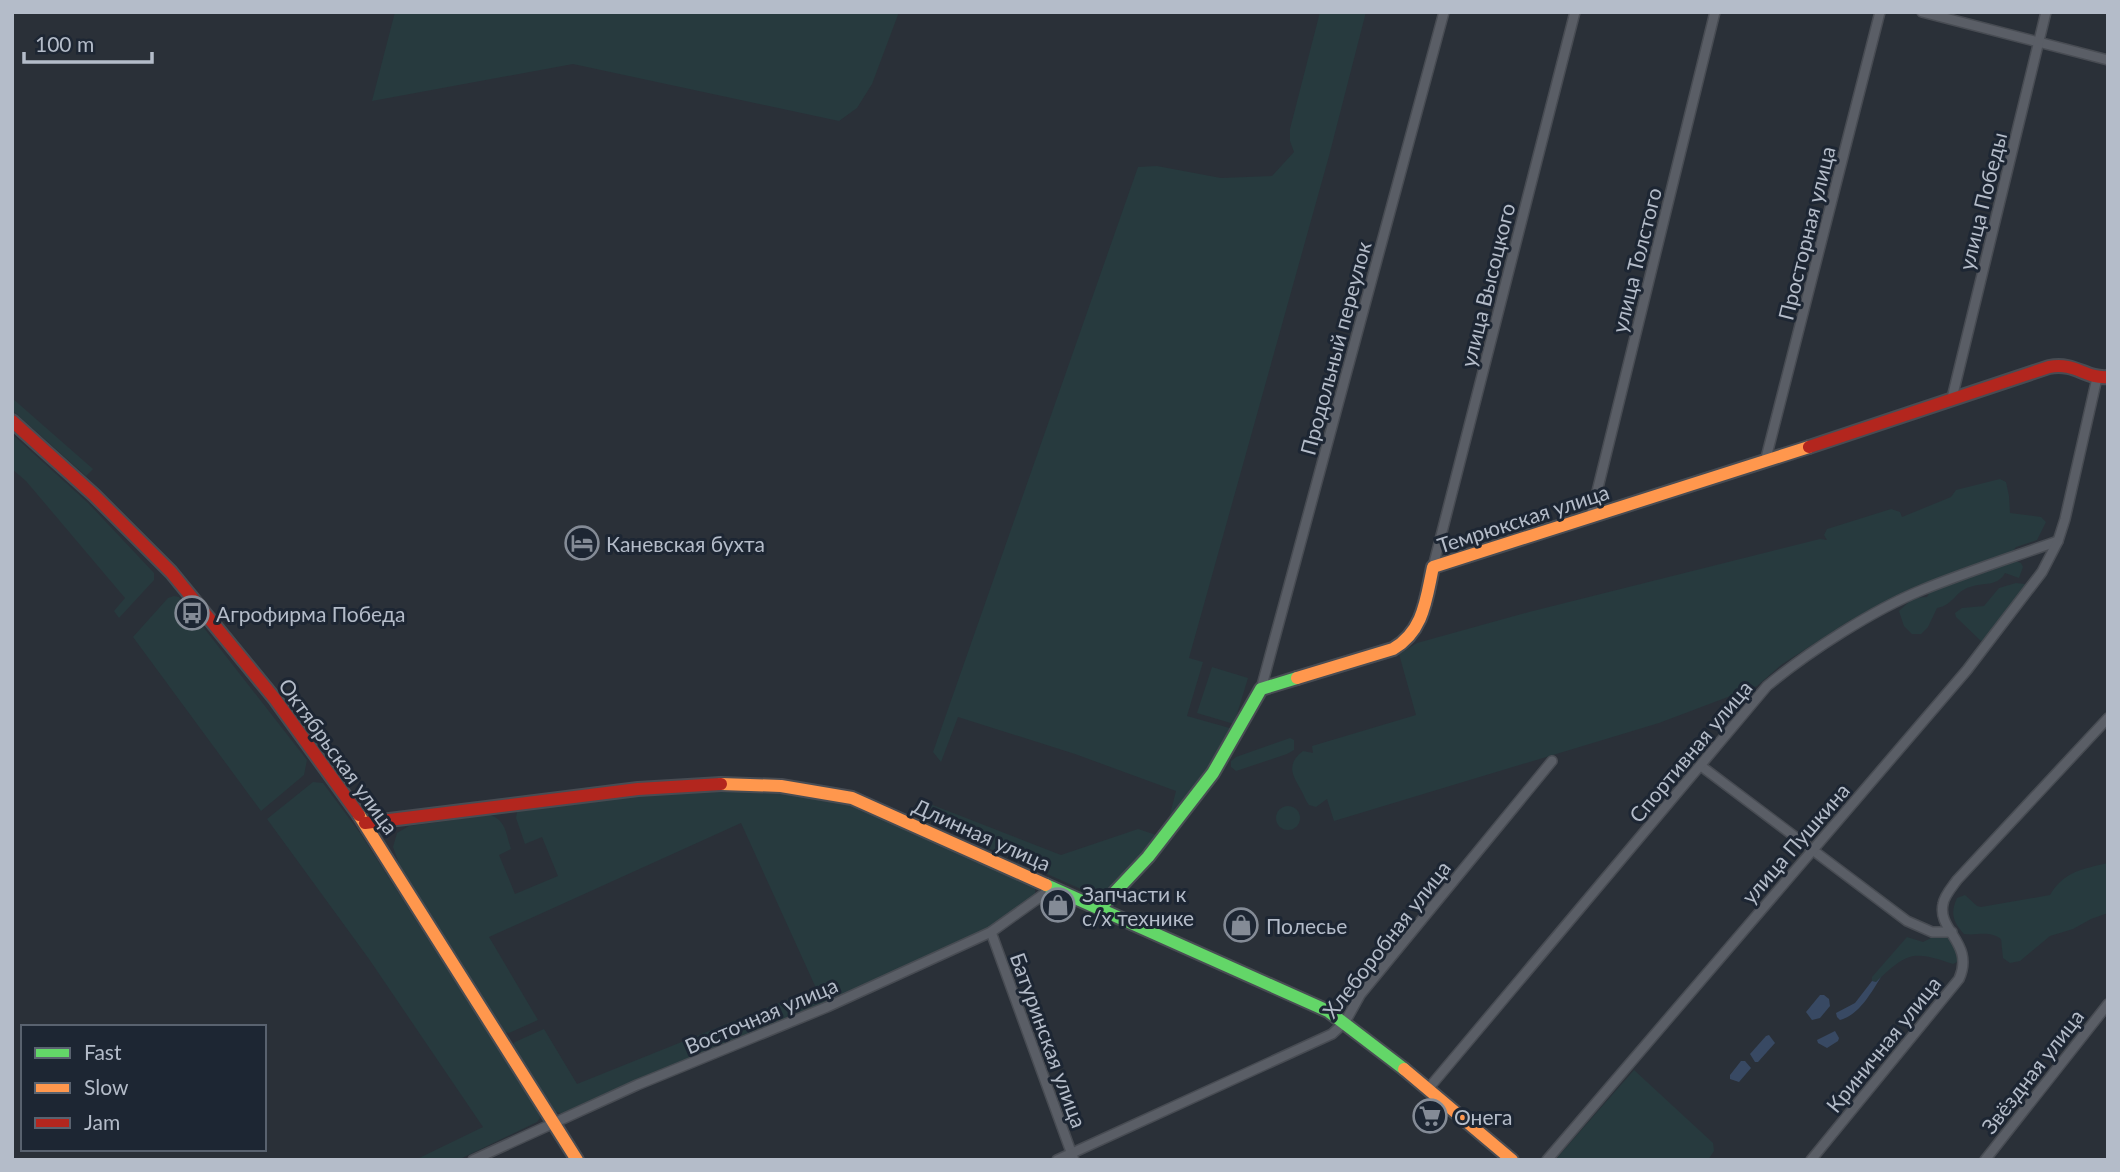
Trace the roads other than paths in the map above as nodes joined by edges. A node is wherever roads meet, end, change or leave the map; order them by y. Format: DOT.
graph roads {
  1 [pos="1575,12"];
  2 [pos="1715,12"];
  3 [pos="1880,12"];
  4 [pos="1922,12"];
  5 [pos="2046,12"];
  6 [pos="1443,14"];
  7 [pos="2038,43"];
  8 [pos="2108,60"];
  9 [pos="2102,378"];
  10 [pos="1952,398"];
  11 [pos="12,421"];
  12 [pos="1765,462"];
  13 [pos="1591,516"];
  14 [pos="2058,541"];
  15 [pos="1433,567"];
  16 [pos="1261,689"];
  17 [pos="2108,718"];
  18 [pos="1552,761"];
  19 [pos="1701,766"];
  20 [pos="365,823"];
  21 [pos="1812,848"];
  22 [pos="1054,887"];
  23 [pos="1100,908"];
  24 [pos="991,932"];
  25 [pos="1952,932"];
  26 [pos="2108,1004"];
  27 [pos="1345,1022"];
  28 [pos="1428,1089"];
  29 [pos="555,1123"];
  30 [pos="1073,1156"];
  31 [pos="473,1160"];
  32 [pos="577,1160"];
  33 [pos="1057,1160"];
  34 [pos="1512,1160"];
  35 [pos="1547,1160"];
  36 [pos="1811,1160"];
  37 [pos="1984,1160"];
  1 -- 15 [label="street, улица Высоцкого"];
  2 -- 13 [label="street, улица Толстого"];
  3 -- 12 [label="street, Просторная улица"];
  4 -- 7 [label="street"];
  5 -- 7 [label="street, улица Победы"];
  6 -- 16 [label="street, Продольный переулок"];
  7 -- 8 [label="street"];
  7 -- 10 [label="street, улица Победы"];
  9 -- 10 [label="street, Темрюкская улица"];
  9 -- 14 [label="street, улица Пушкина"];
  10 -- 12 [label="street, Темрюкская улица"];
  11 -- 20 [label="street, Октябрьская улица"];
  12 -- 13 [label="street, Темрюкская улица"];
  13 -- 15 [label="street, Темрюкская улица"];
  14 -- 19 [label="street, Спортивная улица"];
  14 -- 21 [label="street, улица Пушкина"];
  15 -- 16 [label="street, Темрюкская улица"];
  16 -- 23 [label="street"];
  17 -- 25 [label="street, Криничная улица"];
  18 -- 27 [label="street, Хлеборобная улица"];
  19 -- 21 [label="street"];
  19 -- 28 [label="street, Спортивная улица"];
  20 -- 22 [label="street, Длинная улица"];
  20 -- 29 [label="street, Октябрьская улица"];
  21 -- 25 [label="street"];
  21 -- 35 [label="street, улица Пушкина"];
  22 -- 23 [label="street, Длинная улица"];
  22 -- 24 [label="street, Восточная улица"];
  23 -- 27 [label="street, Длинная улица"];
  24 -- 29 [label="street, Восточная улица"];
  24 -- 30 [label="street, Батуринская улица"];
  25 -- 36 [label="street, Криничная улица"];
  26 -- 37 [label="street, Звёздная улица"];
  27 -- 28 [label="street, Длинная улица"];
  27 -- 30 [label="street, Хлеборобная улица"];
  28 -- 34 [label="street, Длинная улица"];
  29 -- 31 [label="street, Восточная улица"];
  29 -- 32 [label="street, Октябрьская улица"];
  30 -- 33 [label="street, Хлеборобная улица"];
}
